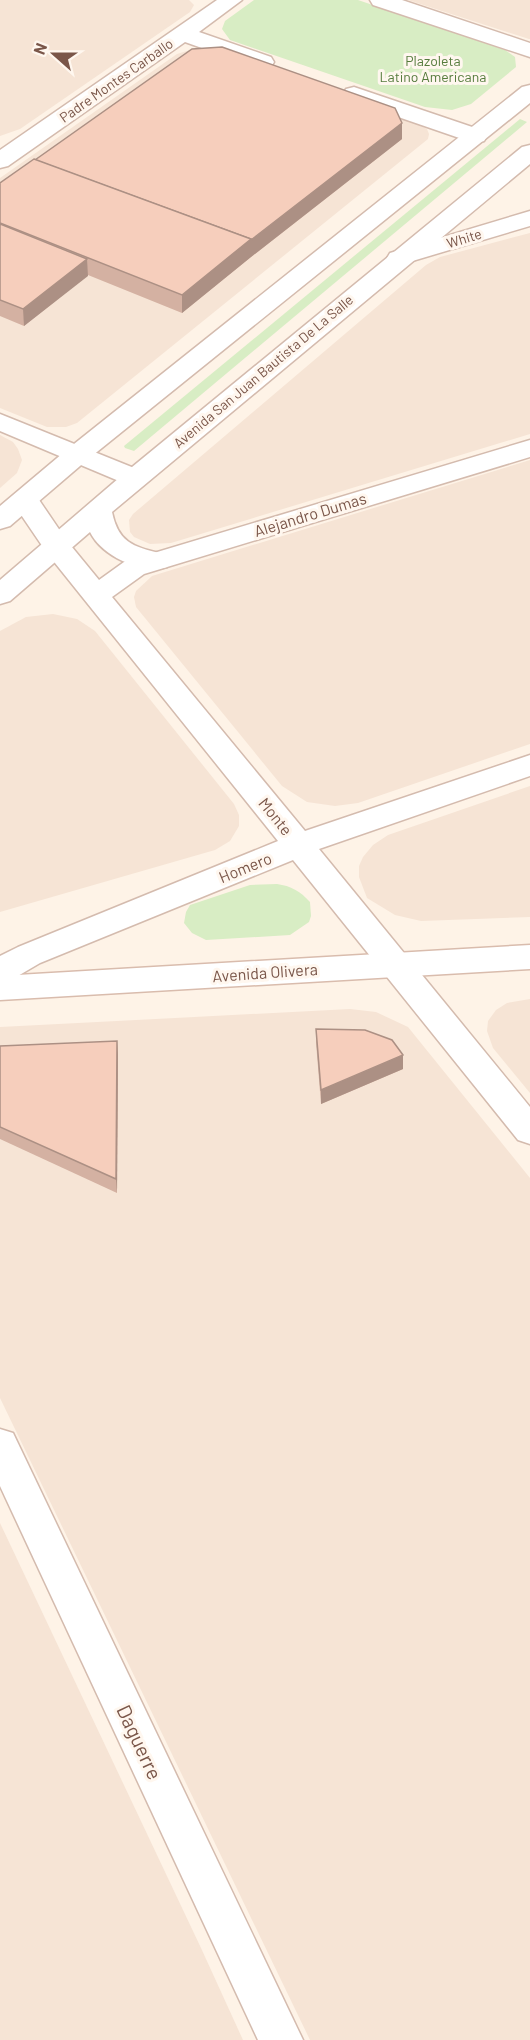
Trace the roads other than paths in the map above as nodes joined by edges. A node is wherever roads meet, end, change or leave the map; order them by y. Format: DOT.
graph roads {
  1 [pos="231,0"];
  2 [pos="381,0"];
  3 [pos="183,34"];
  4 [pos="530,50"];
  5 [pos="284,69"];
  6 [pos="329,85"];
  7 [pos="529,93"];
  8 [pos="476,136"];
  9 [pos="530,152"];
  10 [pos="1,159"];
  11 [pos="530,218"];
  12 [pos="399,258"];
  13 [pos="0,422"];
  14 [pos="530,448"];
  15 [pos="78,454"];
  16 [pos="135,478"];
  17 [pos="25,500"];
  18 [pos="98,510"];
  19 [pos="0,520"];
  20 [pos="57,547"];
  21 [pos="157,561"];
  22 [pos="97,594"];
  23 [pos="0,595"];
  24 [pos="530,765"];
  25 [pos="300,845"];
  26 [pos="530,957"];
  27 [pos="396,964"];
  28 [pos="0,971"];
  29 [pos="0,988"];
  30 [pos="530,1131"];
  31 [pos="0,1444"];
  32 [pos="281,2040"];
  1 -- 3 [label="street, Padre Montes Carballo"];
  2 -- 4 [label="street"];
  3 -- 5 [label="street"];
  3 -- 10 [label="street, Padre Montes Carballo"];
  6 -- 8 [label="street"];
  7 -- 8 [label="street"];
  8 -- 15 [label="street"];
  9 -- 12 [label="street, Avenida San Juan Bautista De La Salle"];
  11 -- 12 [label="street, White"];
  12 -- 16 [label="street, Avenida San Juan Bautista De La Salle"];
  13 -- 15 [label="street"];
  14 -- 21 [label="street, Alejandro Dumas"];
  15 -- 16 [label="street"];
  15 -- 17 [label="street"];
  16 -- 18 [label="street, Avenida San Juan Bautista De La Salle"];
  17 -- 19 [label="street"];
  17 -- 20 [label="street, Monte"];
  18 -- 20 [label="street, Avenida San Juan Bautista De La Salle"];
  18 -- 21 [label="street"];
  20 -- 22 [label="street, Monte"];
  20 -- 23 [label="street, Avenida San Juan Bautista De La Salle"];
  21 -- 22 [label="street, Alejandro Dumas"];
  22 -- 25 [label="street, Monte"];
  24 -- 25 [label="street, Homero"];
  25 -- 27 [label="street, Monte"];
  25 -- 28 [label="street, Homero"];
  26 -- 27 [label="street, Avenida Olivera"];
  27 -- 29 [label="street, Avenida Olivera"];
  27 -- 30 [label="street, Monte"];
  31 -- 32 [label="street, Daguerre"];
}
